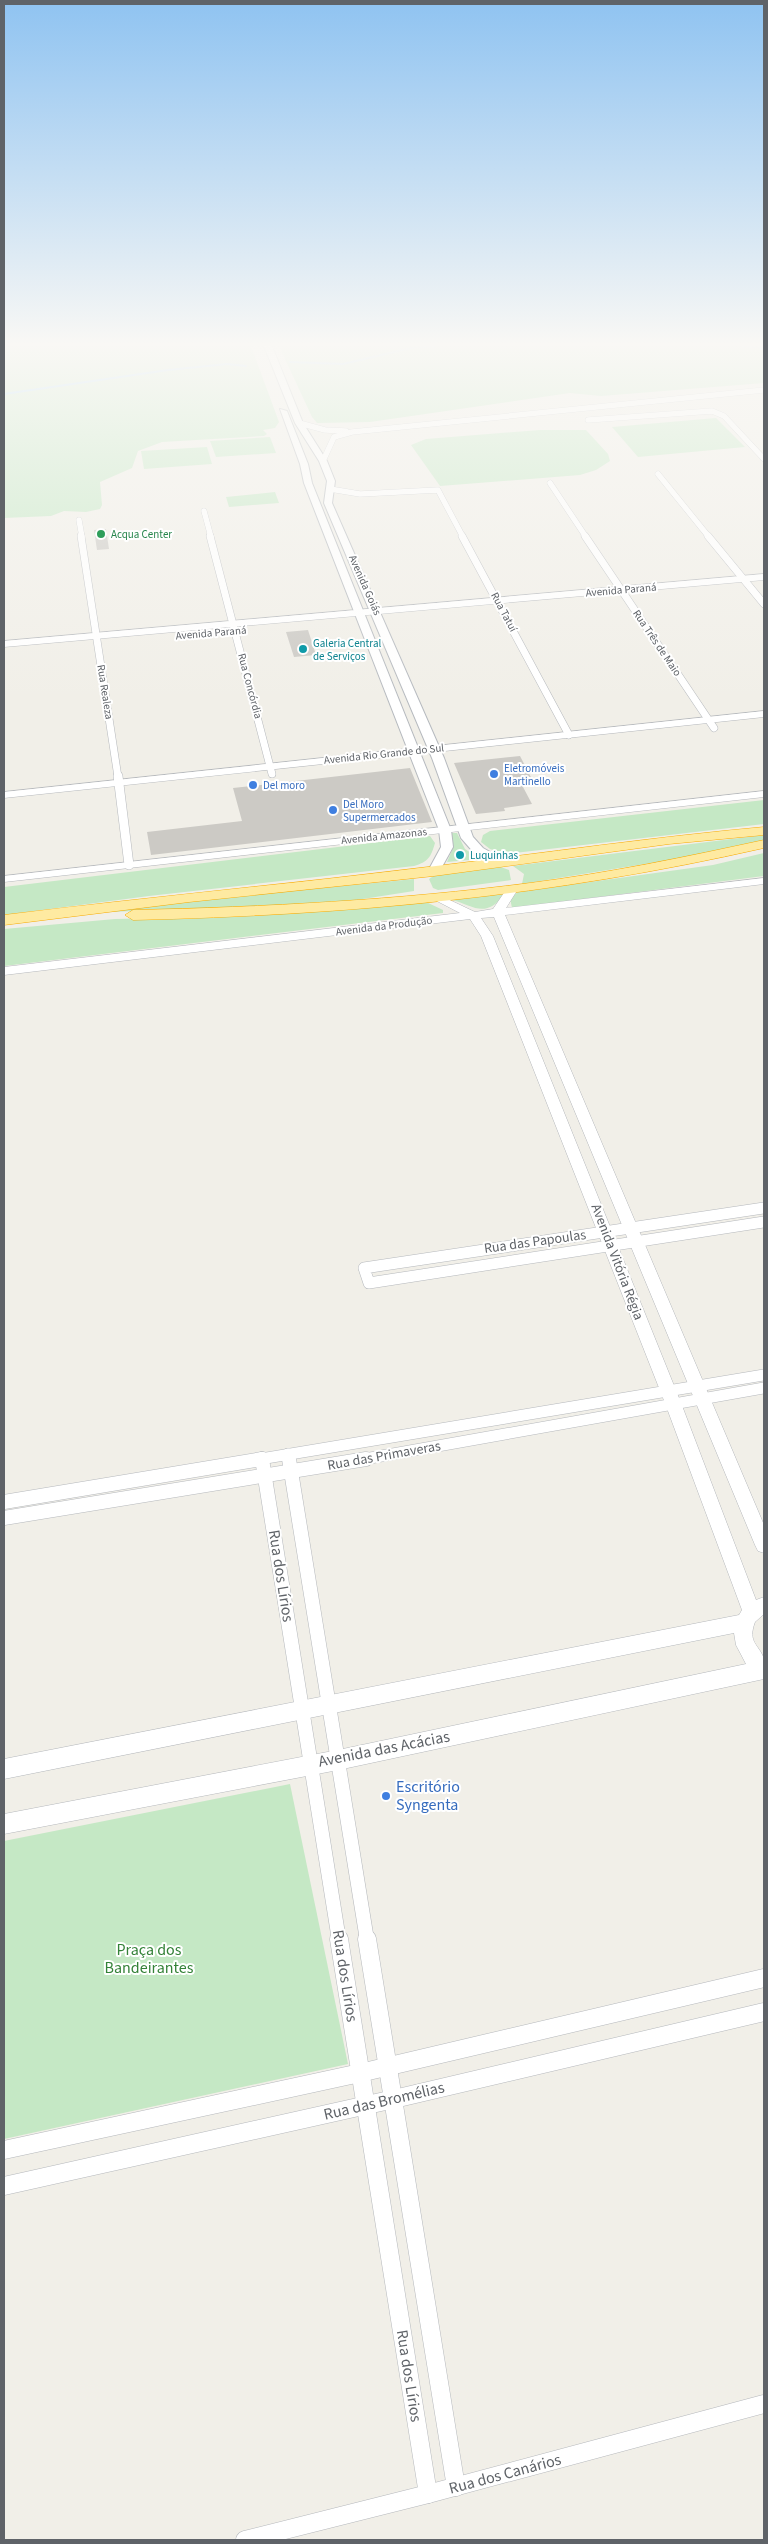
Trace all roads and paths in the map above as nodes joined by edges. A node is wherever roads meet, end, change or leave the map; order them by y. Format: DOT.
graph roads {
  1 [pos="304,464"];
  2 [pos="325,465"];
  3 [pos="658,474"];
  4 [pos="550,483"];
  5 [pos="309,488"];
  6 [pos="330,489"];
  7 [pos="204,511"];
  8 [pos="79,520"];
  9 [pos="764,577"];
  10 [pos="744,579"];
  11 [pos="622,590"];
  12 [pos="498,602"];
  13 [pos="764,604"];
  14 [pos="377,614"];
  15 [pos="361,615"];
  16 [pos="234,627"];
  17 [pos="98,640"];
  18 [pos="4,644"];
  19 [pos="4,653"];
  20 [pos="764,714"];
  21 [pos="764,722"];
  22 [pos="712,724"];
  23 [pos="569,735"];
  24 [pos="435,753"];
  25 [pos="417,755"];
  26 [pos="271,771"];
  27 [pos="120,786"];
  28 [pos="764,794"];
  29 [pos="4,795"];
  30 [pos="4,802"];
  31 [pos="463,828"];
  32 [pos="445,830"];
  33 [pos="764,831"];
  34 [pos="764,844"];
  35 [pos="500,863"];
  36 [pos="129,865"];
  37 [pos="434,871"];
  38 [pos="4,879"];
  39 [pos="764,881"];
  40 [pos="512,889"];
  41 [pos="437,897"];
  42 [pos="498,913"];
  43 [pos="474,916"];
  44 [pos="31,917"];
  45 [pos="4,920"];
  46 [pos="4,971"];
  47 [pos="764,1208"];
  48 [pos="764,1222"];
  49 [pos="634,1234"];
  50 [pos="607,1239"];
  51 [pos="364,1268"];
  52 [pos="764,1374"];
  53 [pos="764,1388"];
  54 [pos="700,1392"];
  55 [pos="670,1397"];
  56 [pos="288,1454"];
  57 [pos="262,1458"];
  58 [pos="291,1473"];
  59 [pos="265,1477"];
  60 [pos="4,1502"];
  61 [pos="4,1518"];
  62 [pos="764,1545"];
  63 [pos="754,1613"];
  64 [pos="763,1669"];
  65 [pos="329,1706"];
  66 [pos="303,1712"];
  67 [pos="338,1760"];
  68 [pos="311,1764"];
  69 [pos="4,1769"];
  70 [pos="4,1824"];
  71 [pos="764,1978"];
  72 [pos="764,2012"];
  73 [pos="389,2067"];
  74 [pos="360,2074"];
  75 [pos="394,2099"];
  76 [pos="365,2105"];
  77 [pos="4,2150"];
  78 [pos="4,2186"];
  79 [pos="764,2404"];
  80 [pos="456,2487"];
  81 [pos="428,2494"];
  82 [pos="245,2540"];
  1 -- 5 [label="main road, Avenida Goiás"];
  2 -- 6 [label="main road, Avenida Goiás"];
  3 -- 10 [label="street"];
  4 -- 11 [label="street, Rua Três de Maio"];
  5 -- 6 [label="main road"];
  5 -- 15 [label="main road, Avenida Goiás"];
  6 -- 12 [label="street, Rua Tatuí"];
  6 -- 14 [label="main road, Avenida Goiás"];
  7 -- 16 [label="street, Rua Concórdia"];
  8 -- 17 [label="street, Rua Realeza"];
  9 -- 10 [label="street, Avenida Paraná"];
  10 -- 11 [label="street, Avenida Paraná"];
  10 -- 13 [label="street"];
  11 -- 12 [label="street, Avenida Paraná"];
  11 -- 22 [label="street, Rua Três de Maio"];
  12 -- 14 [label="street, Avenida Paraná"];
  12 -- 23 [label="street, Rua Tatuí"];
  14 -- 15 [label="street, Avenida Paraná"];
  14 -- 24 [label="main road, Avenida Goiás"];
  15 -- 16 [label="street, Avenida Paraná"];
  15 -- 25 [label="main road, Avenida Goiás"];
  16 -- 17 [label="street, Avenida Paraná"];
  16 -- 26 [label="street, Rua Concórdia"];
  17 -- 18 [label="street, Avenida Paraná"];
  17 -- 19 [label="street, Avenida Paraná"];
  17 -- 27 [label="street, Rua Realeza"];
  20 -- 22 [label="street, Avenida Rio Grande do Sul"];
  21 -- 22 [label="street, Avenida Rio Grande do Sul"];
  22 -- 23 [label="street, Avenida Rio Grande do Sul"];
  22 -- 24 [label="street, Avenida Rio Grande do Sul"];
  23 -- 24 [label="street, Avenida Rio Grande do Sul"];
  24 -- 25 [label="street, Avenida Rio Grande do Sul"];
  24 -- 31 [label="main road, Avenida Goiás"];
  25 -- 26 [label="street, Avenida Rio Grande do Sul"];
  25 -- 32 [label="main road, Avenida Goiás"];
  26 -- 27 [label="street, Avenida Rio Grande do Sul"];
  27 -- 29 [label="street, Avenida Rio Grande do Sul"];
  27 -- 30 [label="street, Avenida Rio Grande do Sul"];
  27 -- 36 [label="street, Rua Realeza"];
  28 -- 31 [label="street, Avenida Amazonas"];
  31 -- 32 [label="street, Avenida Amazonas"];
  31 -- 35 [label="main road, Avenida Goiás"];
  32 -- 36 [label="street, Avenida Amazonas"];
  32 -- 37 [label="main road"];
  33 -- 35 [label="highway"];
  34 -- 40 [label="highway"];
  35 -- 37 [label="highway"];
  35 -- 40 [label="highway"];
  36 -- 38 [label="street, Avenida Amazonas"];
  37 -- 41 [label="highway"];
  37 -- 44 [label="highway"];
  39 -- 42 [label="street, Avenida da Produção"];
  40 -- 41 [label="highway"];
  40 -- 42 [label="street"];
  41 -- 43 [label="street"];
  41 -- 44 [label="highway"];
  42 -- 43 [label="street, Avenida da Produção"];
  42 -- 49 [label="street, Avenida Vitória Régia"];
  43 -- 46 [label="street, Avenida da Produção"];
  43 -- 50 [label="street, Avenida Vitória Régia"];
  44 -- 45 [label="highway"];
  47 -- 49 [label="street, Rua das Papoulas"];
  48 -- 49 [label="street, Rua das Papoulas"];
  49 -- 50 [label="street, Rua das Papoulas"];
  49 -- 54 [label="street, Avenida Vitória Régia"];
  50 -- 51 [label="street, Rua das Papoulas"];
  50 -- 51 [label="street, Rua das Papoulas"];
  50 -- 55 [label="street, Avenida Vitória Régia"];
  52 -- 54 [label="street, Rua das Primaveras"];
  53 -- 54 [label="street, Rua das Primaveras"];
  54 -- 55 [label="street, Rua das Primaveras"];
  54 -- 62 [label="street, Avenida Vitória Régia"];
  55 -- 56 [label="street, Rua das Primaveras"];
  55 -- 58 [label="street, Rua das Primaveras"];
  55 -- 63 [label="street, Avenida Vitória Régia"];
  56 -- 57 [label="street, Rua das Primaveras"];
  56 -- 58 [label="street, Rua dos Lírios"];
  57 -- 59 [label="street, Rua dos Lírios"];
  57 -- 60 [label="street, Rua das Primaveras"];
  58 -- 59 [label="street, Rua das Primaveras"];
  58 -- 65 [label="street, Rua dos Lírios"];
  59 -- 61 [label="street, Rua das Primaveras"];
  59 -- 66 [label="street, Rua dos Lírios"];
  63 -- 64 [label="street"];
  63 -- 65 [label="street"];
  64 -- 67 [label="street, Avenida das Acácias"];
  65 -- 66 [label="street"];
  65 -- 67 [label="street, Rua dos Lírios"];
  66 -- 68 [label="street, Rua dos Lírios"];
  66 -- 69 [label="street"];
  67 -- 68 [label="street, Avenida das Acácias"];
  67 -- 73 [label="street, Rua dos Lírios"];
  68 -- 70 [label="street, Avenida das Acácias"];
  68 -- 74 [label="street, Rua dos Lírios"];
  71 -- 73 [label="street"];
  72 -- 75 [label="street, Rua das Bromélias"];
  73 -- 74 [label="street"];
  73 -- 75 [label="street, Rua dos Lírios"];
  74 -- 76 [label="street, Rua dos Lírios"];
  74 -- 77 [label="street"];
  75 -- 76 [label="street, Rua das Bromélias"];
  75 -- 80 [label="street, Rua dos Lírios"];
  76 -- 78 [label="street, Rua das Bromélias"];
  76 -- 81 [label="street, Rua dos Lírios"];
  79 -- 80 [label="street, Rua dos Canários"];
  80 -- 81 [label="street, Rua dos Canários"];
  81 -- 82 [label="street, Rua dos Canários"];
}
